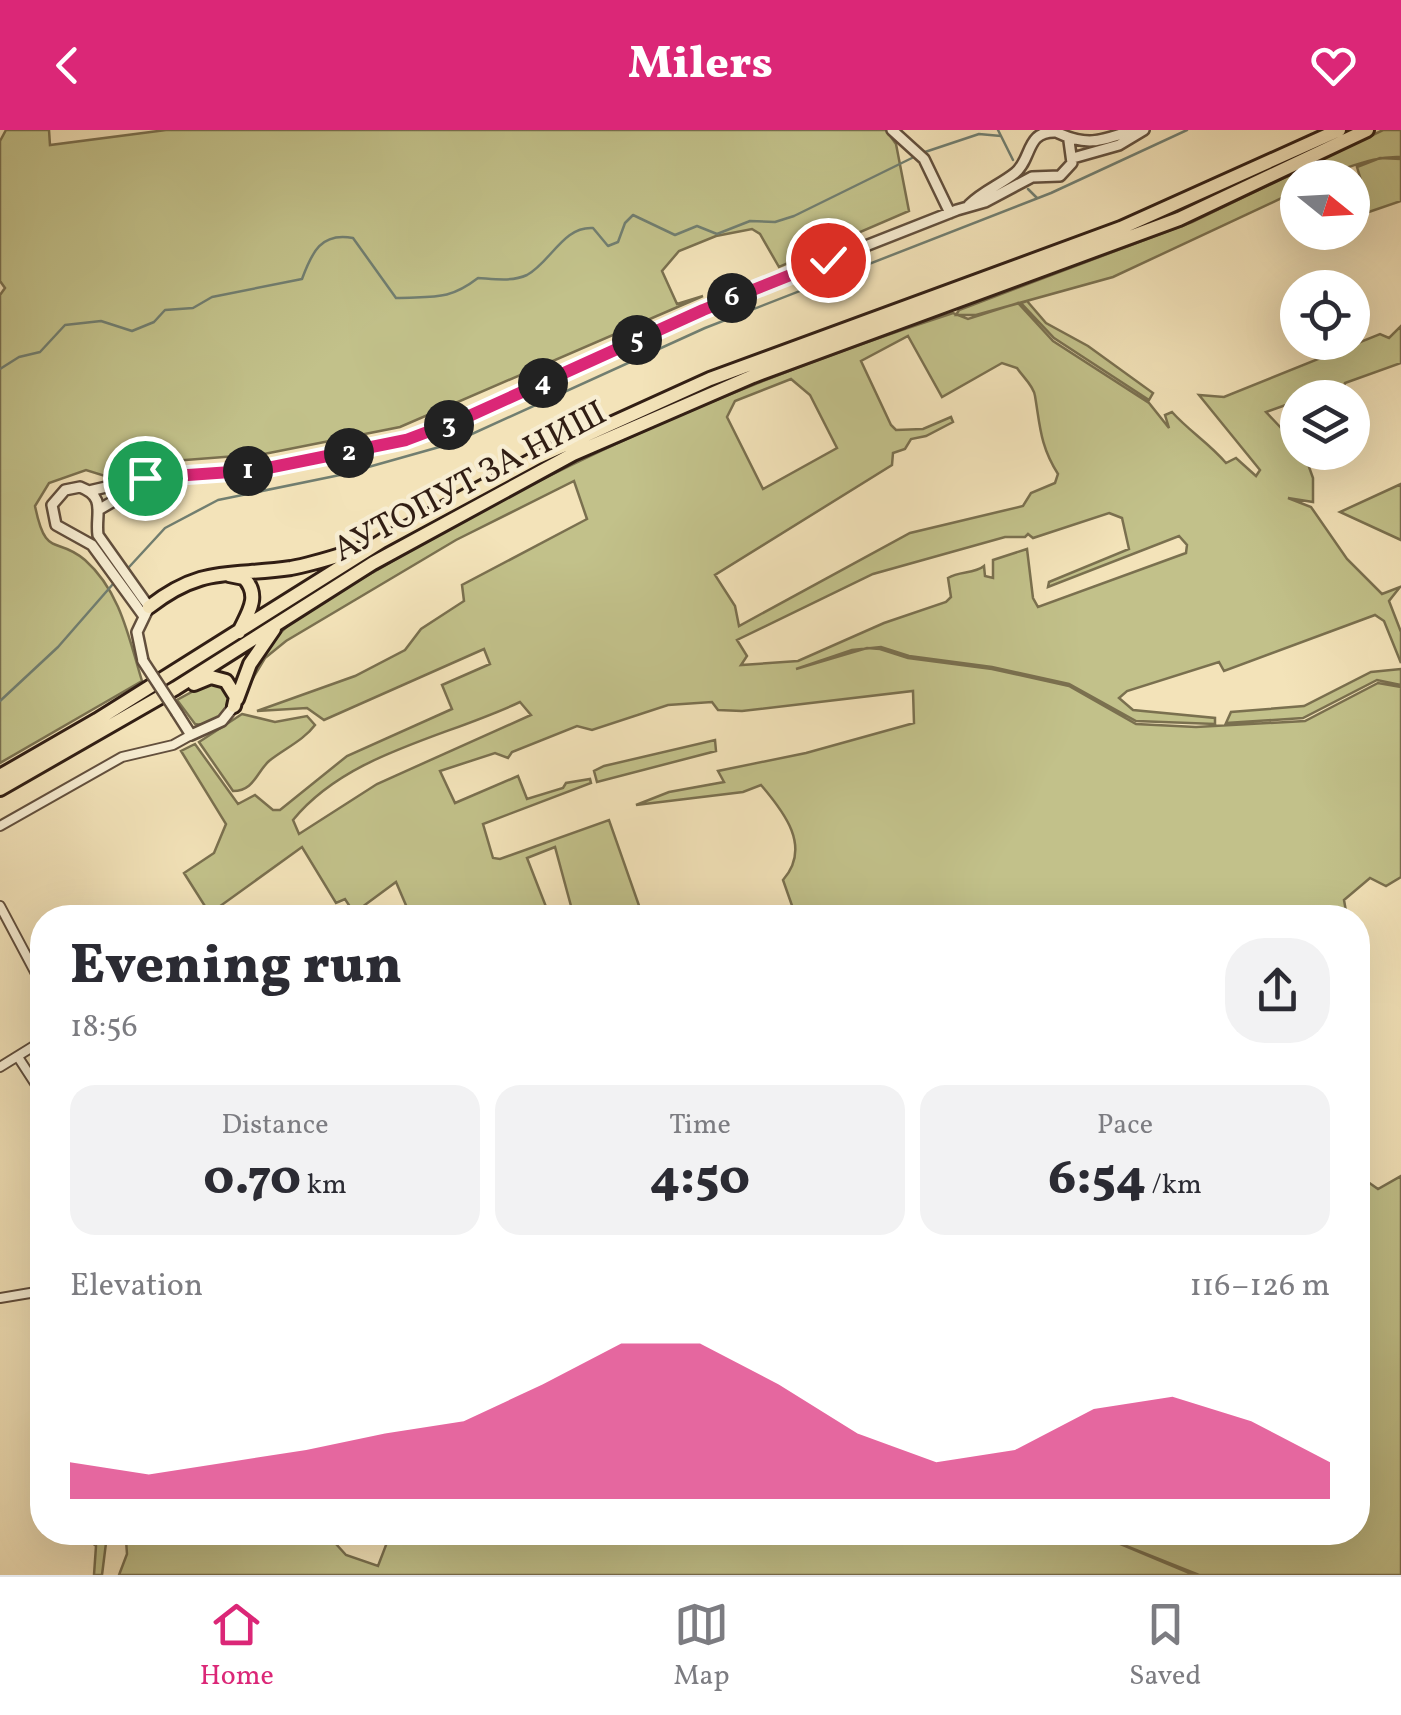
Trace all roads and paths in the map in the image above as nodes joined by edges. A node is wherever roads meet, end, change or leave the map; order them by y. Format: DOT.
graph roads {
  1 [pos="892,130"];
  2 [pos="1031,130"];
  3 [pos="1133,130"];
  4 [pos="1144,130"];
  5 [pos="1339,130"];
  6 [pos="1367,130"];
  7 [pos="1050,131"];
  8 [pos="1069,141"];
  9 [pos="1031,142"];
  10 [pos="1027,154"];
  11 [pos="1073,158"];
  12 [pos="1042,176"];
  13 [pos="969,205"];
  14 [pos="950,212"];
  15 [pos="963,294"];
  16 [pos="940,302"];
  17 [pos="186,475"];
  18 [pos="89,491"];
  19 [pos="100,509"];
  20 [pos="96,525"];
  21 [pos="78,536"];
  22 [pos="382,541"];
  23 [pos="108,559"];
  24 [pos="148,609"];
  25 [pos="279,622"];
  26 [pos="239,632"];
  27 [pos="234,706"];
  28 [pos="116,722"];
  29 [pos="191,735"];
  30 [pos="0,776"];
  31 [pos="0,788"];
  32 [pos="0,826"];
  33 [pos="0,906"];
  34 [pos="30,962"];
  35 [pos="30,1048"];
  36 [pos="18,1056"];
  37 [pos="0,1067"];
  38 [pos="30,1075"];
  39 [pos="30,1293"];
  40 [pos="0,1298"];
  1 -- 14 [label="street"];
  2 -- 9 [label="street"];
  3 -- 8 [label="street"];
  4 -- 11 [label="street"];
  5 -- 15 [label="highway"];
  6 -- 15 [label="highway"];
  7 -- 8 [label="street"];
  7 -- 9 [label="street"];
  8 -- 11 [label="street"];
  9 -- 10 [label="street"];
  10 -- 12 [label="street"];
  10 -- 13 [label="street"];
  11 -- 12 [label="street"];
  12 -- 13 [label="street"];
  13 -- 14 [label="street"];
  14 -- 17 [label="street"];
  15 -- 16 [label="highway"];
  16 -- 22 [label="highway, АУТОПУТ ЗА НИШ"];
  16 -- 25 [label="highway, АУТОПУТ ЗА НИШ"];
  17 -- 18 [label="street"];
  17 -- 19 [label="street"];
  18 -- 19 [label="street"];
  18 -- 21 [label="street"];
  19 -- 20 [label="street"];
  20 -- 21 [label="street"];
  20 -- 23 [label="street"];
  21 -- 23 [label="street"];
  22 -- 24 [label="highway"];
  22 -- 26 [label="highway, АУТОПУТ ЗА НИШ"];
  23 -- 24 [label="street"];
  24 -- 26 [label="highway"];
  24 -- 29 [label="street, bridge"];
  25 -- 27 [label="highway"];
  25 -- 28 [label="highway, АУТОПУТ ЗА НИШ"];
  26 -- 30 [label="highway, АУТОПУТ ЗА НИШ"];
  27 -- 28 [label="highway"];
  27 -- 29 [label="street"];
  28 -- 31 [label="highway, АУТОПУТ ЗА НИШ"];
  29 -- 32 [label="street"];
  33 -- 34 [label="street"];
  35 -- 36 [label="street"];
  36 -- 37 [label="street"];
  36 -- 38 [label="street"];
  39 -- 40 [label="street"];
}
